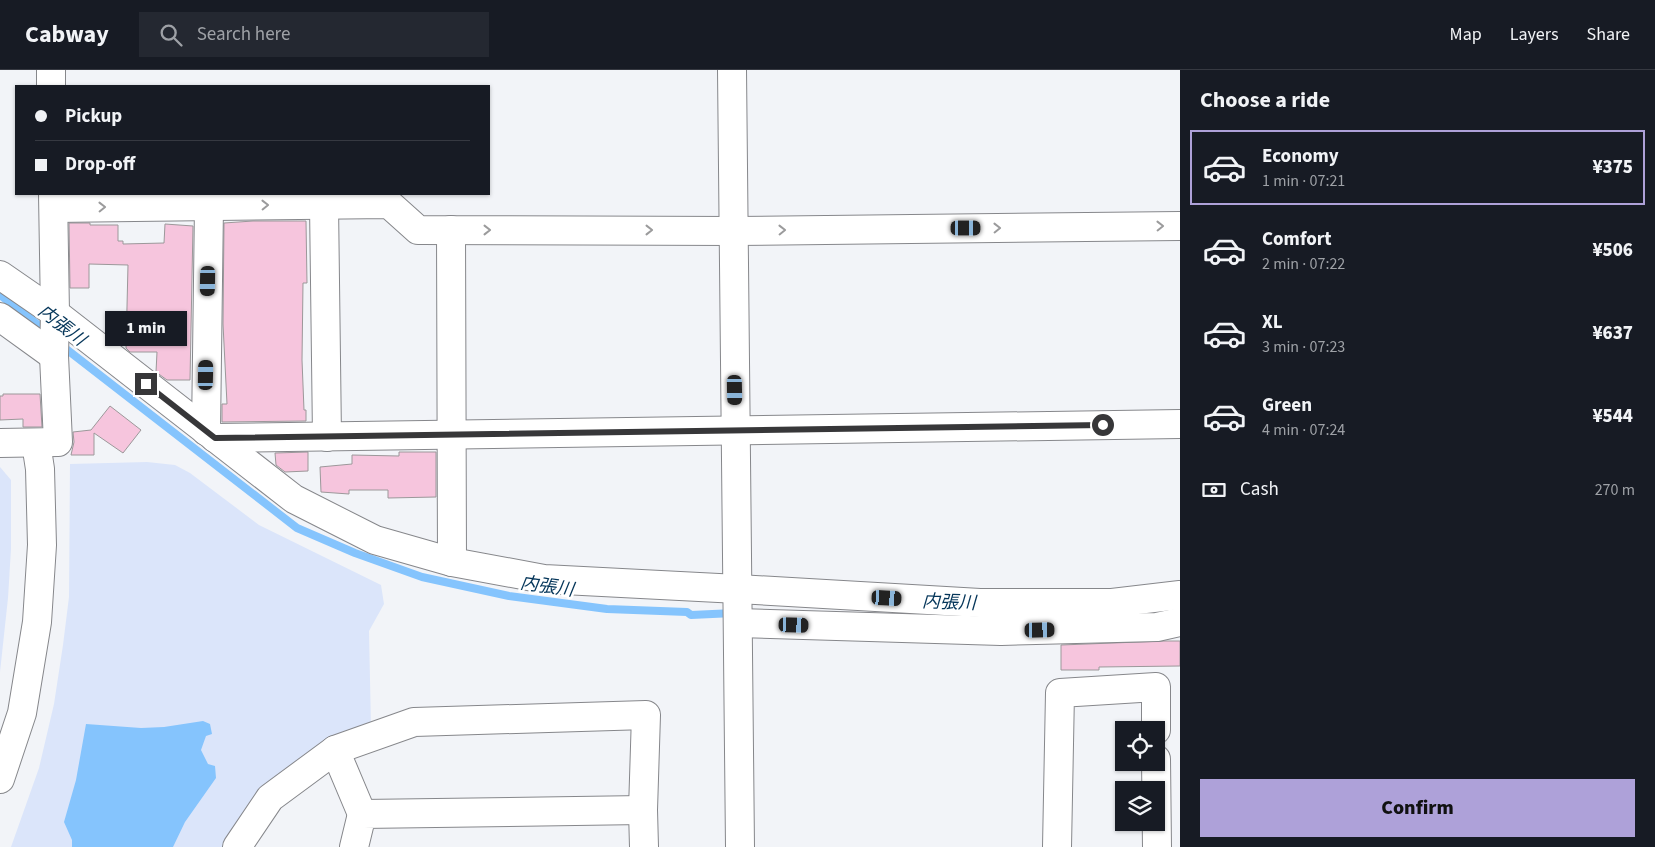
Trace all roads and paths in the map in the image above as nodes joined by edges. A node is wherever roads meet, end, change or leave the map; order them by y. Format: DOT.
graph roads {
  1 [pos="51,70"];
  2 [pos="732,70"];
  3 [pos="51,85"];
  4 [pos="54,201"];
  5 [pos="324,204"];
  6 [pos="209,206"];
  7 [pos="1180,226"];
  8 [pos="450,230"];
  9 [pos="734,230"];
  10 [pos="0,275"];
  11 [pos="55,313"];
  12 [pos="0,317"];
  13 [pos="54,356"];
  14 [pos="1180,424"];
  15 [pos="735,430"];
  16 [pos="210,434"];
  17 [pos="451,434"];
  18 [pos="328,436"];
  19 [pos="0,443"];
  20 [pos="36,443"];
  21 [pos="452,562"];
  22 [pos="1180,595"];
  23 [pos="738,607"];
  24 [pos="1180,622"];
  25 [pos="1156,721"];
  26 [pos="335,750"];
  27 [pos="1156,771"];
  28 [pos="0,779"];
  29 [pos="643,810"];
  30 [pos="362,814"];
  31 [pos="237,847"];
  32 [pos="354,847"];
  33 [pos="644,847"];
  34 [pos="740,847"];
  35 [pos="1057,847"];
  36 [pos="1157,847"];
  1 -- 3 [label="street"];
  2 -- 9 [label="street"];
  4 -- 6 [label="street, one-way"];
  4 -- 11 [label="street"];
  6 -- 5 [label="street, one-way"];
  5 -- 8 [label="street"];
  5 -- 18 [label="street"];
  6 -- 16 [label="street"];
  9 -- 7 [label="street, one-way"];
  8 -- 9 [label="street, one-way"];
  8 -- 17 [label="street"];
  9 -- 15 [label="street"];
  10 -- 11 [label="street"];
  11 -- 13 [label="street"];
  11 -- 16 [label="street"];
  12 -- 13 [label="street"];
  13 -- 20 [label="street"];
  14 -- 15 [label="street"];
  15 -- 17 [label="street"];
  15 -- 23 [label="street"];
  16 -- 18 [label="street"];
  16 -- 21 [label="street"];
  17 -- 18 [label="street"];
  17 -- 21 [label="street"];
  19 -- 20 [label="street"];
  20 -- 28 [label="street"];
  21 -- 23 [label="street"];
  22 -- 23 [label="street"];
  23 -- 24 [label="street"];
  23 -- 34 [label="street"];
  25 -- 35 [label="street"];
  26 -- 29 [label="street"];
  26 -- 30 [label="street"];
  26 -- 31 [label="street"];
  27 -- 36 [label="street"];
  29 -- 30 [label="street"];
  29 -- 33 [label="street"];
  30 -- 32 [label="street"];
}
